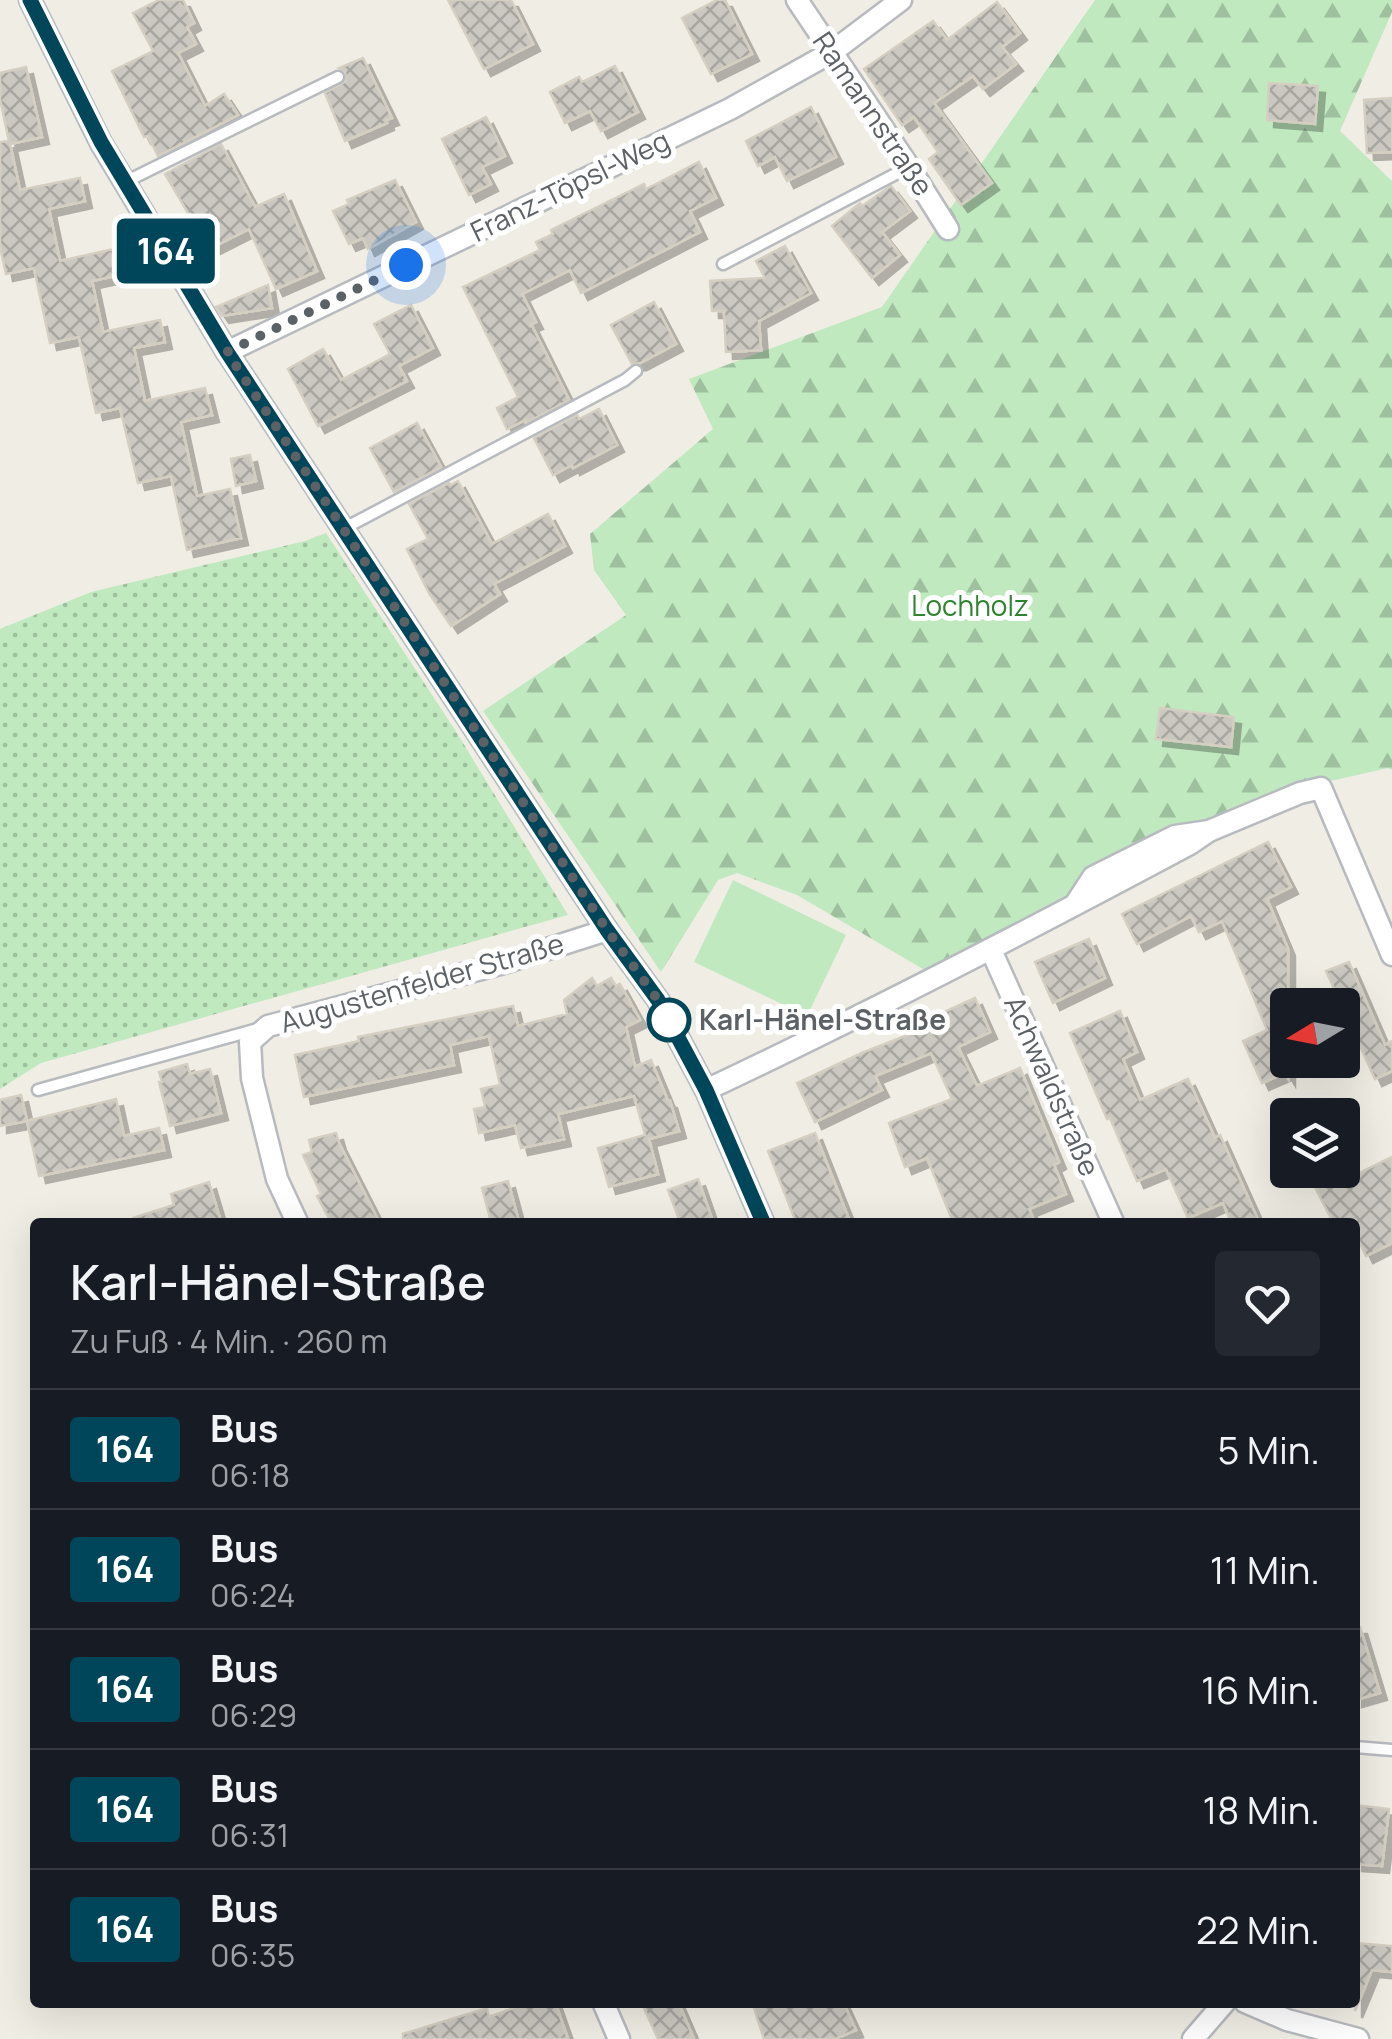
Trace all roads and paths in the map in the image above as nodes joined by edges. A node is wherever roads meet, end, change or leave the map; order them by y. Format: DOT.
graph roads {
  1 [pos="30,0"];
  2 [pos="796,0"];
  3 [pos="900,0"];
  4 [pos="832,52"];
  5 [pos="338,77"];
  6 [pos="910,167"];
  7 [pos="125,182"];
  8 [pos="948,229"];
  9 [pos="722,264"];
  10 [pos="227,352"];
  11 [pos="636,372"];
  12 [pos="343,529"];
  13 [pos="607,930"];
  14 [pos="992,950"];
  15 [pos="1392,955"];
  16 [pos="268,1026"];
  17 [pos="38,1090"];
  18 [pos="706,1090"];
  19 [pos="295,1218"];
  20 [pos="761,1218"];
  21 [pos="1110,1218"];
  22 [pos="1360,1747"];
  23 [pos="1392,1750"];
  24 [pos="606,2008"];
  25 [pos="1221,2008"];
  26 [pos="1260,2008"];
  27 [pos="619,2039"];
  28 [pos="1193,2039"];
  29 [pos="1358,2039"];
  1 -- 7 [label="street"];
  2 -- 4 [label="street, Ramannstraße"];
  3 -- 4 [label="street, Franz-Töpsl-Weg"];
  4 -- 6 [label="street, Ramannstraße"];
  4 -- 10 [label="street, Franz-Töpsl-Weg"];
  5 -- 7 [label="lane"];
  6 -- 8 [label="street, Ramannstraße"];
  6 -- 9 [label="lane"];
  7 -- 10 [label="street"];
  10 -- 12 [label="street"];
  11 -- 12 [label="lane"];
  12 -- 13 [label="street"];
  13 -- 16 [label="street, Augustenfelder Straße"];
  13 -- 18 [label="street"];
  14 -- 15 [label="street"];
  14 -- 18 [label="street"];
  14 -- 21 [label="street, Achwaldstraße"];
  16 -- 17 [label="lane"];
  16 -- 19 [label="street, Augustenfelder Straße"];
  18 -- 20 [label="street"];
  22 -- 23 [label="lane"];
  24 -- 27 [label="street"];
  25 -- 28 [label="street"];
  26 -- 29 [label="street"];
}
